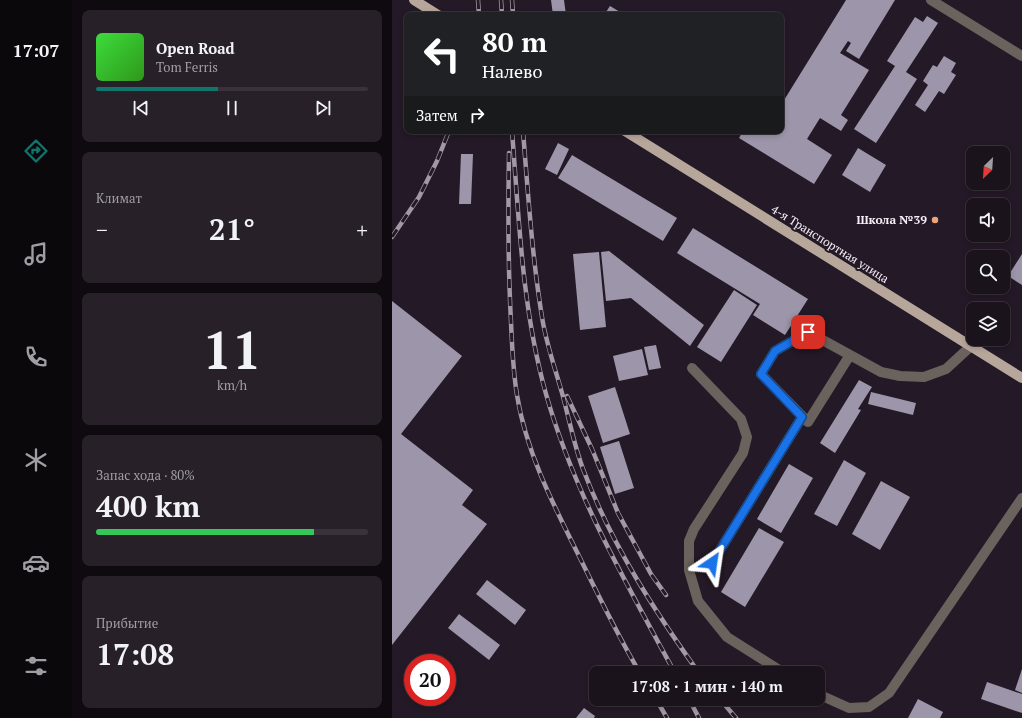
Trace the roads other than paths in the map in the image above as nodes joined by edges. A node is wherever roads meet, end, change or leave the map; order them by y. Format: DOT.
graph roads {
  1 [pos="414,0"];
  2 [pos="930,0"];
  3 [pos="433,12"];
  4 [pos="1022,56"];
  5 [pos="630,134"];
  6 [pos="966,343"];
  7 [pos="971,346"];
  8 [pos="850,354"];
  9 [pos="692,368"];
  10 [pos="1022,378"];
  11 [pos="802,417"];
  12 [pos="1022,498"];
  13 [pos="712,563"];
  14 [pos="773,666"];
  15 [pos="825,697"];
  1 -- 3 [label="main road"];
  2 -- 4 [label="street"];
  5 -- 6 [label="main road, 4-я Транспортная улица"];
  7 -- 8 [label="street"];
  7 -- 10 [label="main road, 4-я Транспортная улица"];
  8 -- 11 [label="street"];
  8 -- 11 [label="street"];
  9 -- 14 [label="street"];
  11 -- 13 [label="street"];
  12 -- 15 [label="street"];
}
